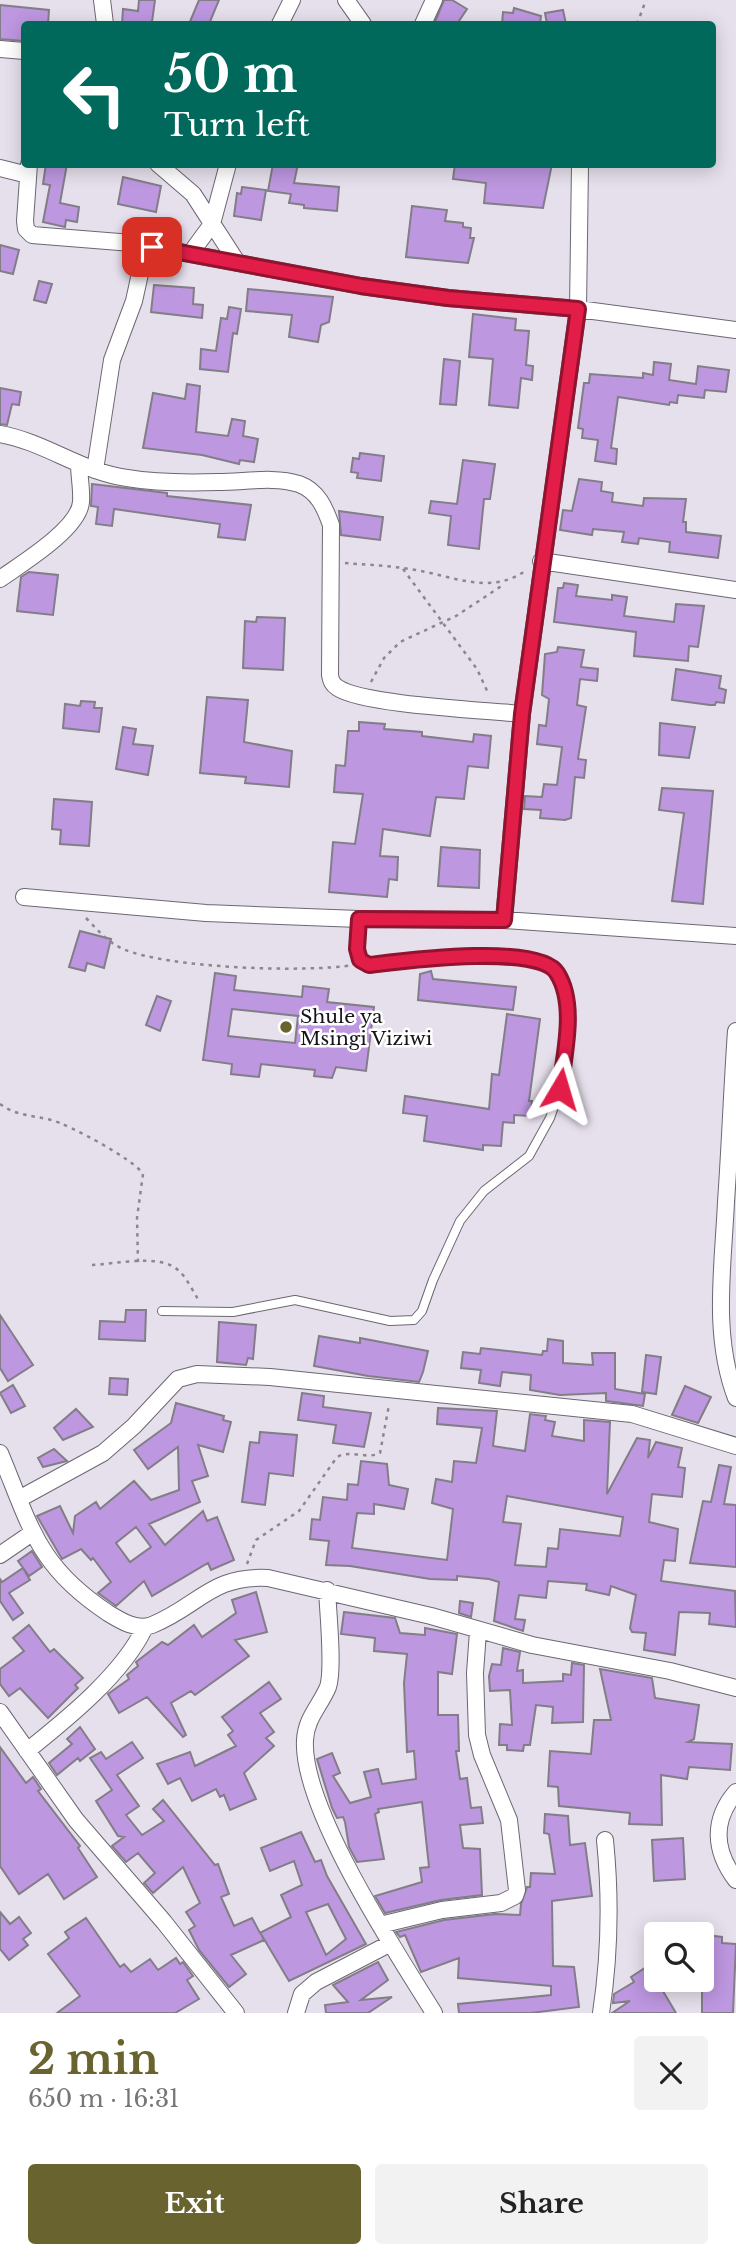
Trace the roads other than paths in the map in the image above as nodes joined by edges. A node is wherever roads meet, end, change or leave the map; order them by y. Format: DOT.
graph roads {
  1 [pos="102,0"];
  2 [pos="292,0"];
  3 [pos="346,0"];
  4 [pos="434,0"];
  5 [pos="105,21"];
  6 [pos="282,21"];
  7 [pos="361,21"];
  8 [pos="424,21"];
  9 [pos="0,49"];
  10 [pos="21,51"];
  11 [pos="0,168"];
  12 [pos="163,168"];
  13 [pos="227,168"];
  14 [pos="580,168"];
  15 [pos="29,170"];
  16 [pos="212,225"];
  17 [pos="152,247"];
  18 [pos="190,254"];
  19 [pos="237,262"];
  20 [pos="578,309"];
  21 [pos="736,330"];
  22 [pos="0,434"];
  23 [pos="79,464"];
  24 [pos="95,470"];
  25 [pos="541,561"];
  26 [pos="0,579"];
  27 [pos="736,590"];
  28 [pos="522,714"];
  29 [pos="24,897"];
  30 [pos="359,919"];
  31 [pos="504,920"];
  32 [pos="736,936"];
  33 [pos="736,1031"];
  34 [pos="730,1228"];
  35 [pos="162,1311"];
  36 [pos="736,1398"];
  37 [pos="736,1446"];
  38 [pos="0,1453"];
  39 [pos="19,1499"];
  40 [pos="32,1533"];
  41 [pos="0,1555"];
  42 [pos="327,1590"];
  43 [pos="145,1627"];
  44 [pos="478,1631"];
  45 [pos="736,1688"];
  46 [pos="0,1712"];
  47 [pos="26,1751"];
  48 [pos="736,1792"];
  49 [pos="605,1840"];
  50 [pos="736,1880"];
  51 [pos="380,1925"];
  52 [pos="391,1943"];
  53 [pos="236,2013"];
  54 [pos="296,2013"];
  55 [pos="434,2013"];
  56 [pos="601,2013"];
  1 -- 5 [label="street"];
  2 -- 6 [label="street"];
  3 -- 7 [label="street"];
  4 -- 8 [label="street"];
  9 -- 10 [label="street"];
  11 -- 15 [label="street"];
  12 -- 16 [label="street"];
  13 -- 16 [label="street"];
  14 -- 20 [label="street"];
  15 -- 17 [label="street"];
  16 -- 18 [label="street"];
  16 -- 19 [label="street"];
  17 -- 18 [label="street"];
  17 -- 24 [label="street"];
  18 -- 19 [label="street"];
  19 -- 20 [label="street"];
  20 -- 21 [label="street"];
  20 -- 25 [label="street"];
  22 -- 23 [label="street"];
  23 -- 24 [label="street"];
  23 -- 26 [label="street"];
  24 -- 28 [label="street"];
  25 -- 27 [label="street"];
  25 -- 28 [label="street"];
  28 -- 31 [label="street"];
  29 -- 30 [label="street"];
  30 -- 31 [label="street"];
  30 -- 35 [label="lane"];
  31 -- 32 [label="street"];
  33 -- 34 [label="street"];
  34 -- 36 [label="street"];
  37 -- 39 [label="street"];
  38 -- 39 [label="street"];
  39 -- 40 [label="street"];
  40 -- 41 [label="street"];
  40 -- 43 [label="street"];
  42 -- 43 [label="street"];
  42 -- 44 [label="street"];
  42 -- 51 [label="street"];
  43 -- 47 [label="street"];
  44 -- 45 [label="street"];
  44 -- 51 [label="street"];
  46 -- 47 [label="street"];
  47 -- 53 [label="street"];
  48 -- 50 [label="street"];
  49 -- 56 [label="street"];
  51 -- 52 [label="street"];
  52 -- 54 [label="street"];
  52 -- 55 [label="street"];
}
